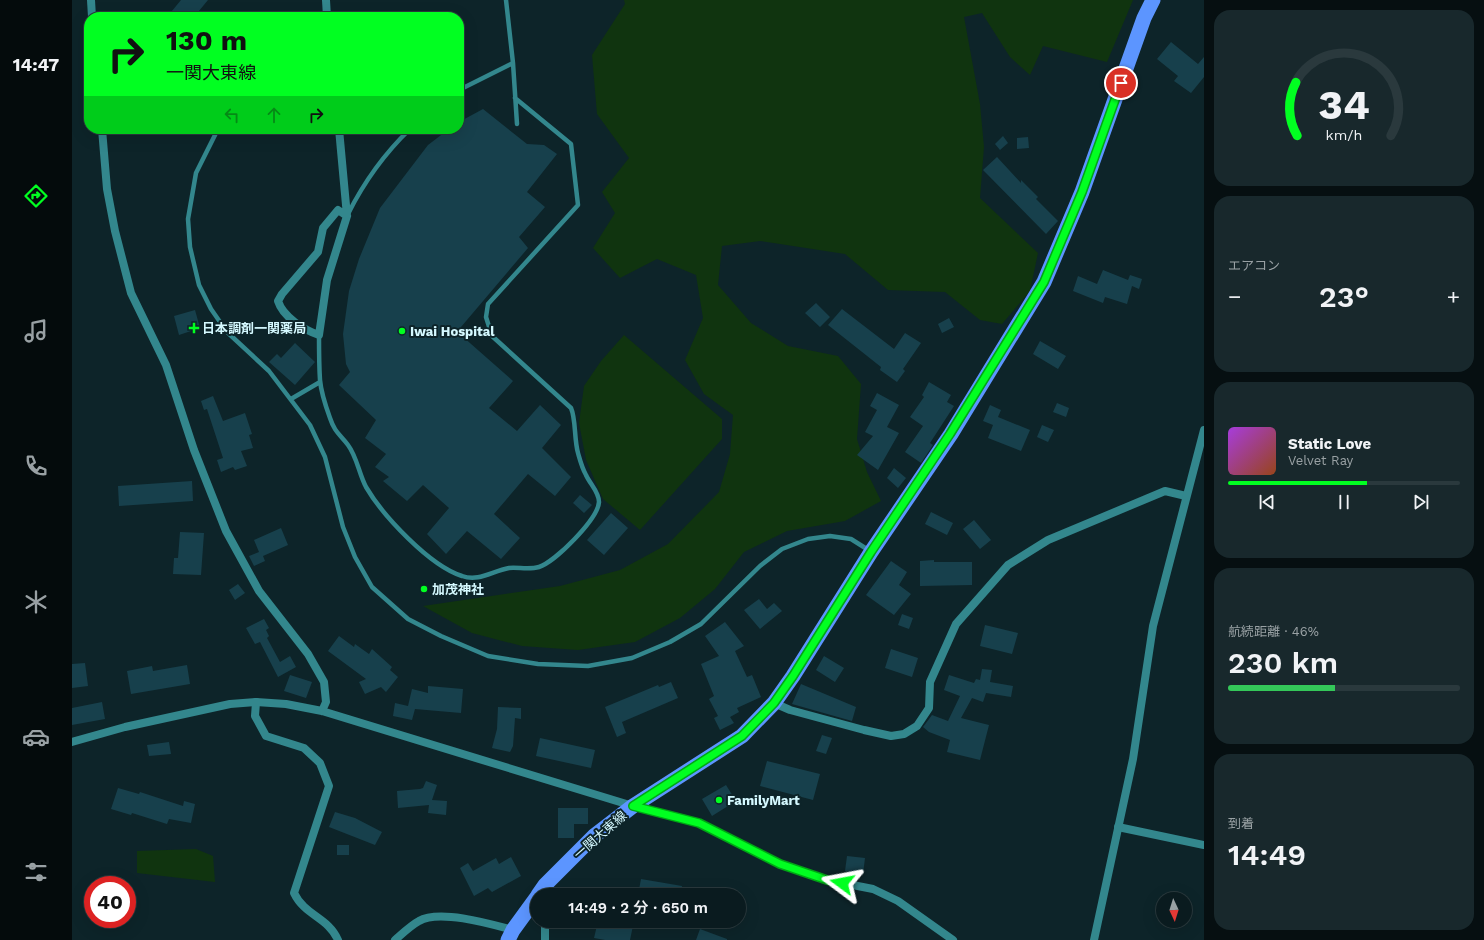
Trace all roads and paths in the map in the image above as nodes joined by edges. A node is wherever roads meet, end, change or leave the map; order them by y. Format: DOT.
graph roads {
  1 [pos="91,0"];
  2 [pos="326,0"];
  3 [pos="506,0"];
  4 [pos="1153,0"];
  5 [pos="92,12"];
  6 [pos="327,12"];
  7 [pos="513,63"];
  8 [pos="464,88"];
  9 [pos="516,98"];
  10 [pos="517,124"];
  11 [pos="102,134"];
  12 [pos="216,134"];
  13 [pos="339,134"];
  14 [pos="405,134"];
  15 [pos="347,216"];
  16 [pos="319,335"];
  17 [pos="320,382"];
  18 [pos="291,399"];
  19 [pos="1204,430"];
  20 [pos="1186,496"];
  21 [pos="871,552"];
  22 [pos="256,702"];
  23 [pos="774,703"];
  24 [pos="322,711"];
  25 [pos="72,742"];
  26 [pos="633,806"];
  27 [pos="1118,826"];
  28 [pos="1204,845"];
  29 [pos="546,888"];
  30 [pos="530,908"];
  31 [pos="545,928"];
  32 [pos="511,935"];
  33 [pos="338,940"];
  34 [pos="394,940"];
  35 [pos="545,940"];
  36 [pos="953,940"];
  37 [pos="1094,940"];
  1 -- 5 [label="street"];
  2 -- 6 [label="street"];
  3 -- 7 [label="lane"];
  4 -- 21 [label="main road, 一関大東線"];
  7 -- 8 [label="lane"];
  7 -- 9 [label="lane"];
  9 -- 10 [label="lane"];
  9 -- 17 [label="lane"];
  11 -- 24 [label="street"];
  12 -- 18 [label="lane"];
  13 -- 15 [label="street"];
  14 -- 15 [label="lane"];
  15 -- 16 [label="street"];
  15 -- 16 [label="street"];
  16 -- 17 [label="lane"];
  17 -- 18 [label="lane"];
  18 -- 21 [label="lane"];
  19 -- 20 [label="street"];
  20 -- 23 [label="street"];
  20 -- 27 [label="street"];
  21 -- 23 [label="main road, 一関大東線"];
  22 -- 24 [label="street"];
  22 -- 25 [label="street"];
  22 -- 33 [label="street"];
  23 -- 26 [label="main road, 一関大東線"];
  24 -- 26 [label="street"];
  26 -- 29 [label="main road, 一関大東線"];
  26 -- 36 [label="street"];
  27 -- 28 [label="street"];
  27 -- 37 [label="street"];
  30 -- 32 [label="main road, 一関大東線"];
  31 -- 35 [label="street"];
  32 -- 34 [label="street"];
}
